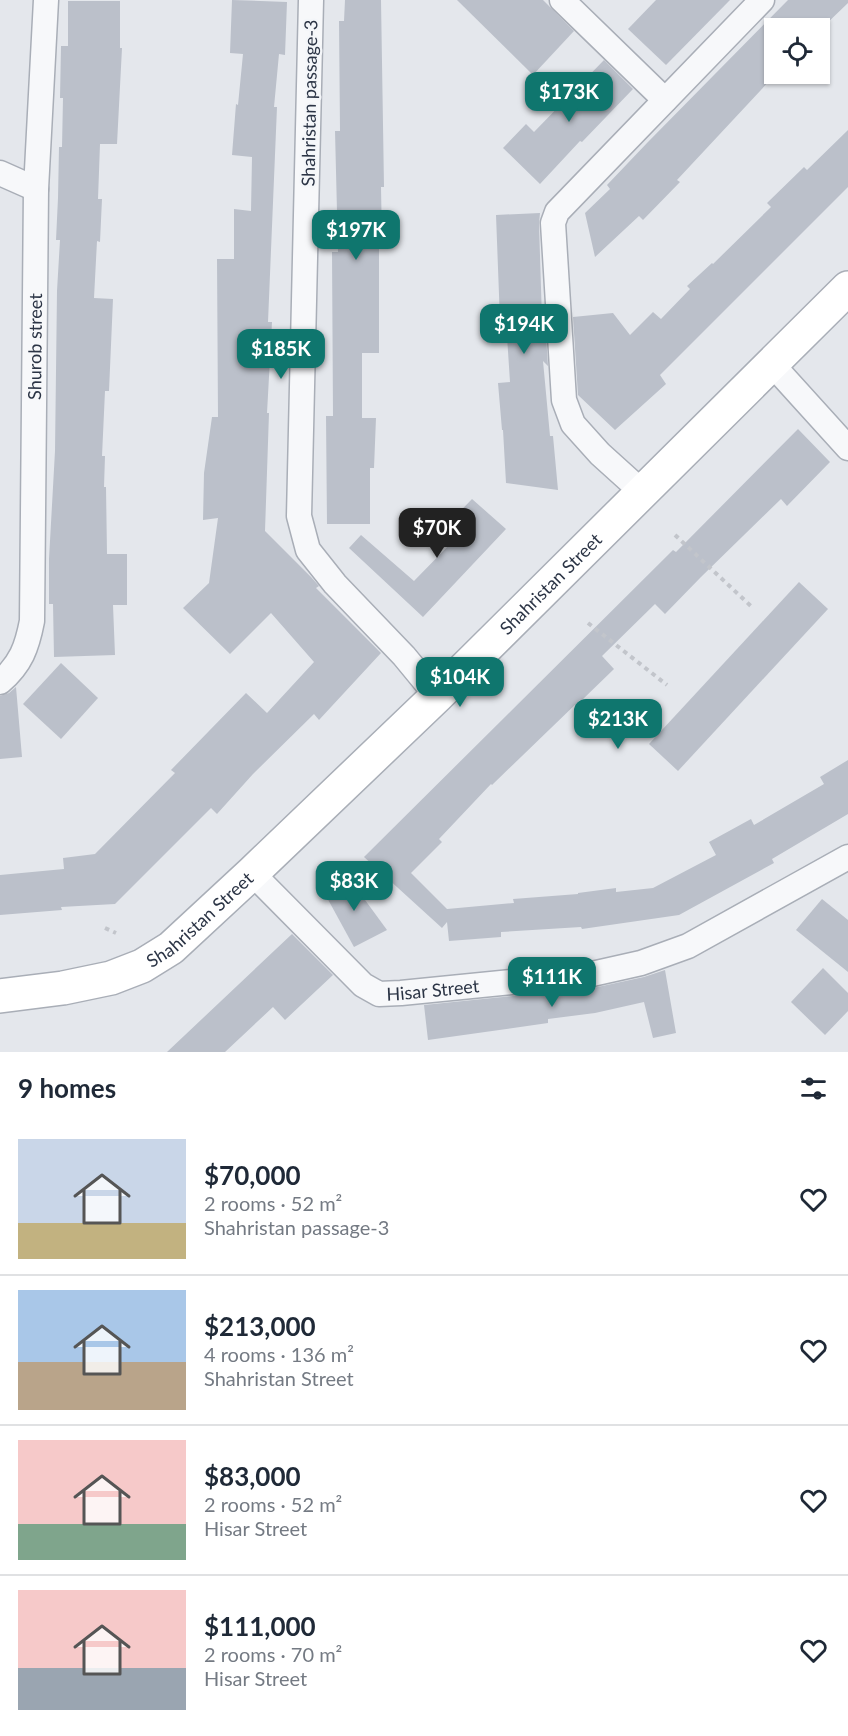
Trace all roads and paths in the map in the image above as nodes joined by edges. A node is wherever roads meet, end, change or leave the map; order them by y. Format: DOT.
graph roads {
  1 [pos="46,0"];
  2 [pos="311,0"];
  3 [pos="562,0"];
  4 [pos="762,0"];
  5 [pos="665,100"];
  6 [pos="0,173"];
  7 [pos="36,189"];
  8 [pos="848,288"];
  9 [pos="771,363"];
  10 [pos="848,448"];
  11 [pos="641,491"];
  12 [pos="675,535"];
  13 [pos="753,608"];
  14 [pos="588,623"];
  15 [pos="0,682"];
  16 [pos="667,685"];
  17 [pos="436,696"];
  18 [pos="848,856"];
  19 [pos="252,873"];
  20 [pos="105,928"];
  21 [pos="116,933"];
  22 [pos="0,996"];
  1 -- 7 [label="street, Shurob street"];
  2 -- 17 [label="street, Shahristan passage-3"];
  3 -- 5 [label="street"];
  4 -- 5 [label="street"];
  5 -- 11 [label="street"];
  6 -- 7 [label="street"];
  7 -- 15 [label="street, Shurob street"];
  8 -- 9 [label="main road, Shahristan Street"];
  9 -- 10 [label="street"];
  9 -- 11 [label="main road, Shahristan Street"];
  11 -- 17 [label="main road, Shahristan Street"];
  12 -- 13 [label="path"];
  14 -- 16 [label="path"];
  17 -- 19 [label="main road, Shahristan Street"];
  18 -- 19 [label="street, Hisar Street"];
  19 -- 22 [label="main road, Shahristan Street"];
  20 -- 21 [label="path"];
}
